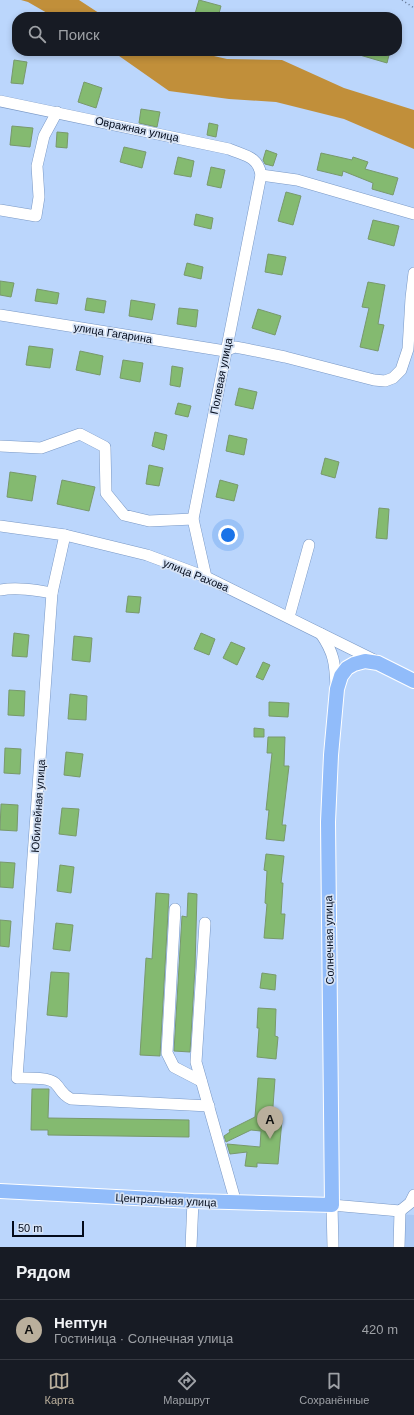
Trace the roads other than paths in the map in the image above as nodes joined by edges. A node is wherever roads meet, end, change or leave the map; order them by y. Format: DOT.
graph roads {
  1 [pos="0,101"];
  2 [pos="57,112"];
  3 [pos="261,175"];
  4 [pos="0,210"];
  5 [pos="414,214"];
  6 [pos="414,273"];
  7 [pos="0,315"];
  8 [pos="225,351"];
  9 [pos="0,446"];
  10 [pos="193,519"];
  11 [pos="0,526"];
  12 [pos="65,535"];
  13 [pos="309,545"];
  14 [pos="206,577"];
  15 [pos="0,590"];
  16 [pos="52,593"];
  17 [pos="289,617"];
  18 [pos="320,633"];
  19 [pos="378,663"];
  20 [pos="414,680"];
  21 [pos="336,689"];
  22 [pos="175,909"];
  23 [pos="205,923"];
  24 [pos="201,1081"];
  25 [pos="208,1106"];
  26 [pos="0,1191"];
  27 [pos="414,1195"];
  28 [pos="192,1202"];
  29 [pos="236,1203"];
  30 [pos="332,1205"];
  31 [pos="400,1211"];
  32 [pos="191,1247"];
  33 [pos="333,1247"];
  34 [pos="399,1247"];
  1 -- 2 [label="street, Овражная улица"];
  2 -- 3 [label="street, Овражная улица"];
  2 -- 4 [label="street"];
  3 -- 5 [label="street"];
  3 -- 8 [label="street, Полевая улица"];
  6 -- 8 [label="street, улица Гагарина"];
  7 -- 8 [label="street, улица Гагарина"];
  8 -- 10 [label="street, Полевая улица"];
  9 -- 10 [label="street"];
  10 -- 14 [label="street, Полевая улица"];
  11 -- 12 [label="street, улица Рахова"];
  12 -- 14 [label="street, улица Рахова"];
  12 -- 16 [label="street, Юбилейная улица"];
  13 -- 17 [label="street"];
  14 -- 17 [label="street, улица Рахова"];
  15 -- 16 [label="street"];
  16 -- 25 [label="street, Юбилейная улица"];
  17 -- 18 [label="street, улица Рахова"];
  18 -- 19 [label="street, улица Рахова"];
  18 -- 21 [label="street"];
  19 -- 20 [label="main road"];
  19 -- 21 [label="main road, Солнечная улица"];
  21 -- 30 [label="main road, Солнечная улица"];
  22 -- 24 [label="street"];
  23 -- 24 [label="street"];
  24 -- 25 [label="street"];
  25 -- 29 [label="street"];
  26 -- 28 [label="main road, Центральная улица"];
  27 -- 31 [label="street"];
  28 -- 29 [label="main road, Центральная улица"];
  28 -- 32 [label="street"];
  29 -- 30 [label="main road, Центральная улица"];
  30 -- 31 [label="street"];
  30 -- 33 [label="street, Солнечная улица"];
  31 -- 34 [label="street"];
}
